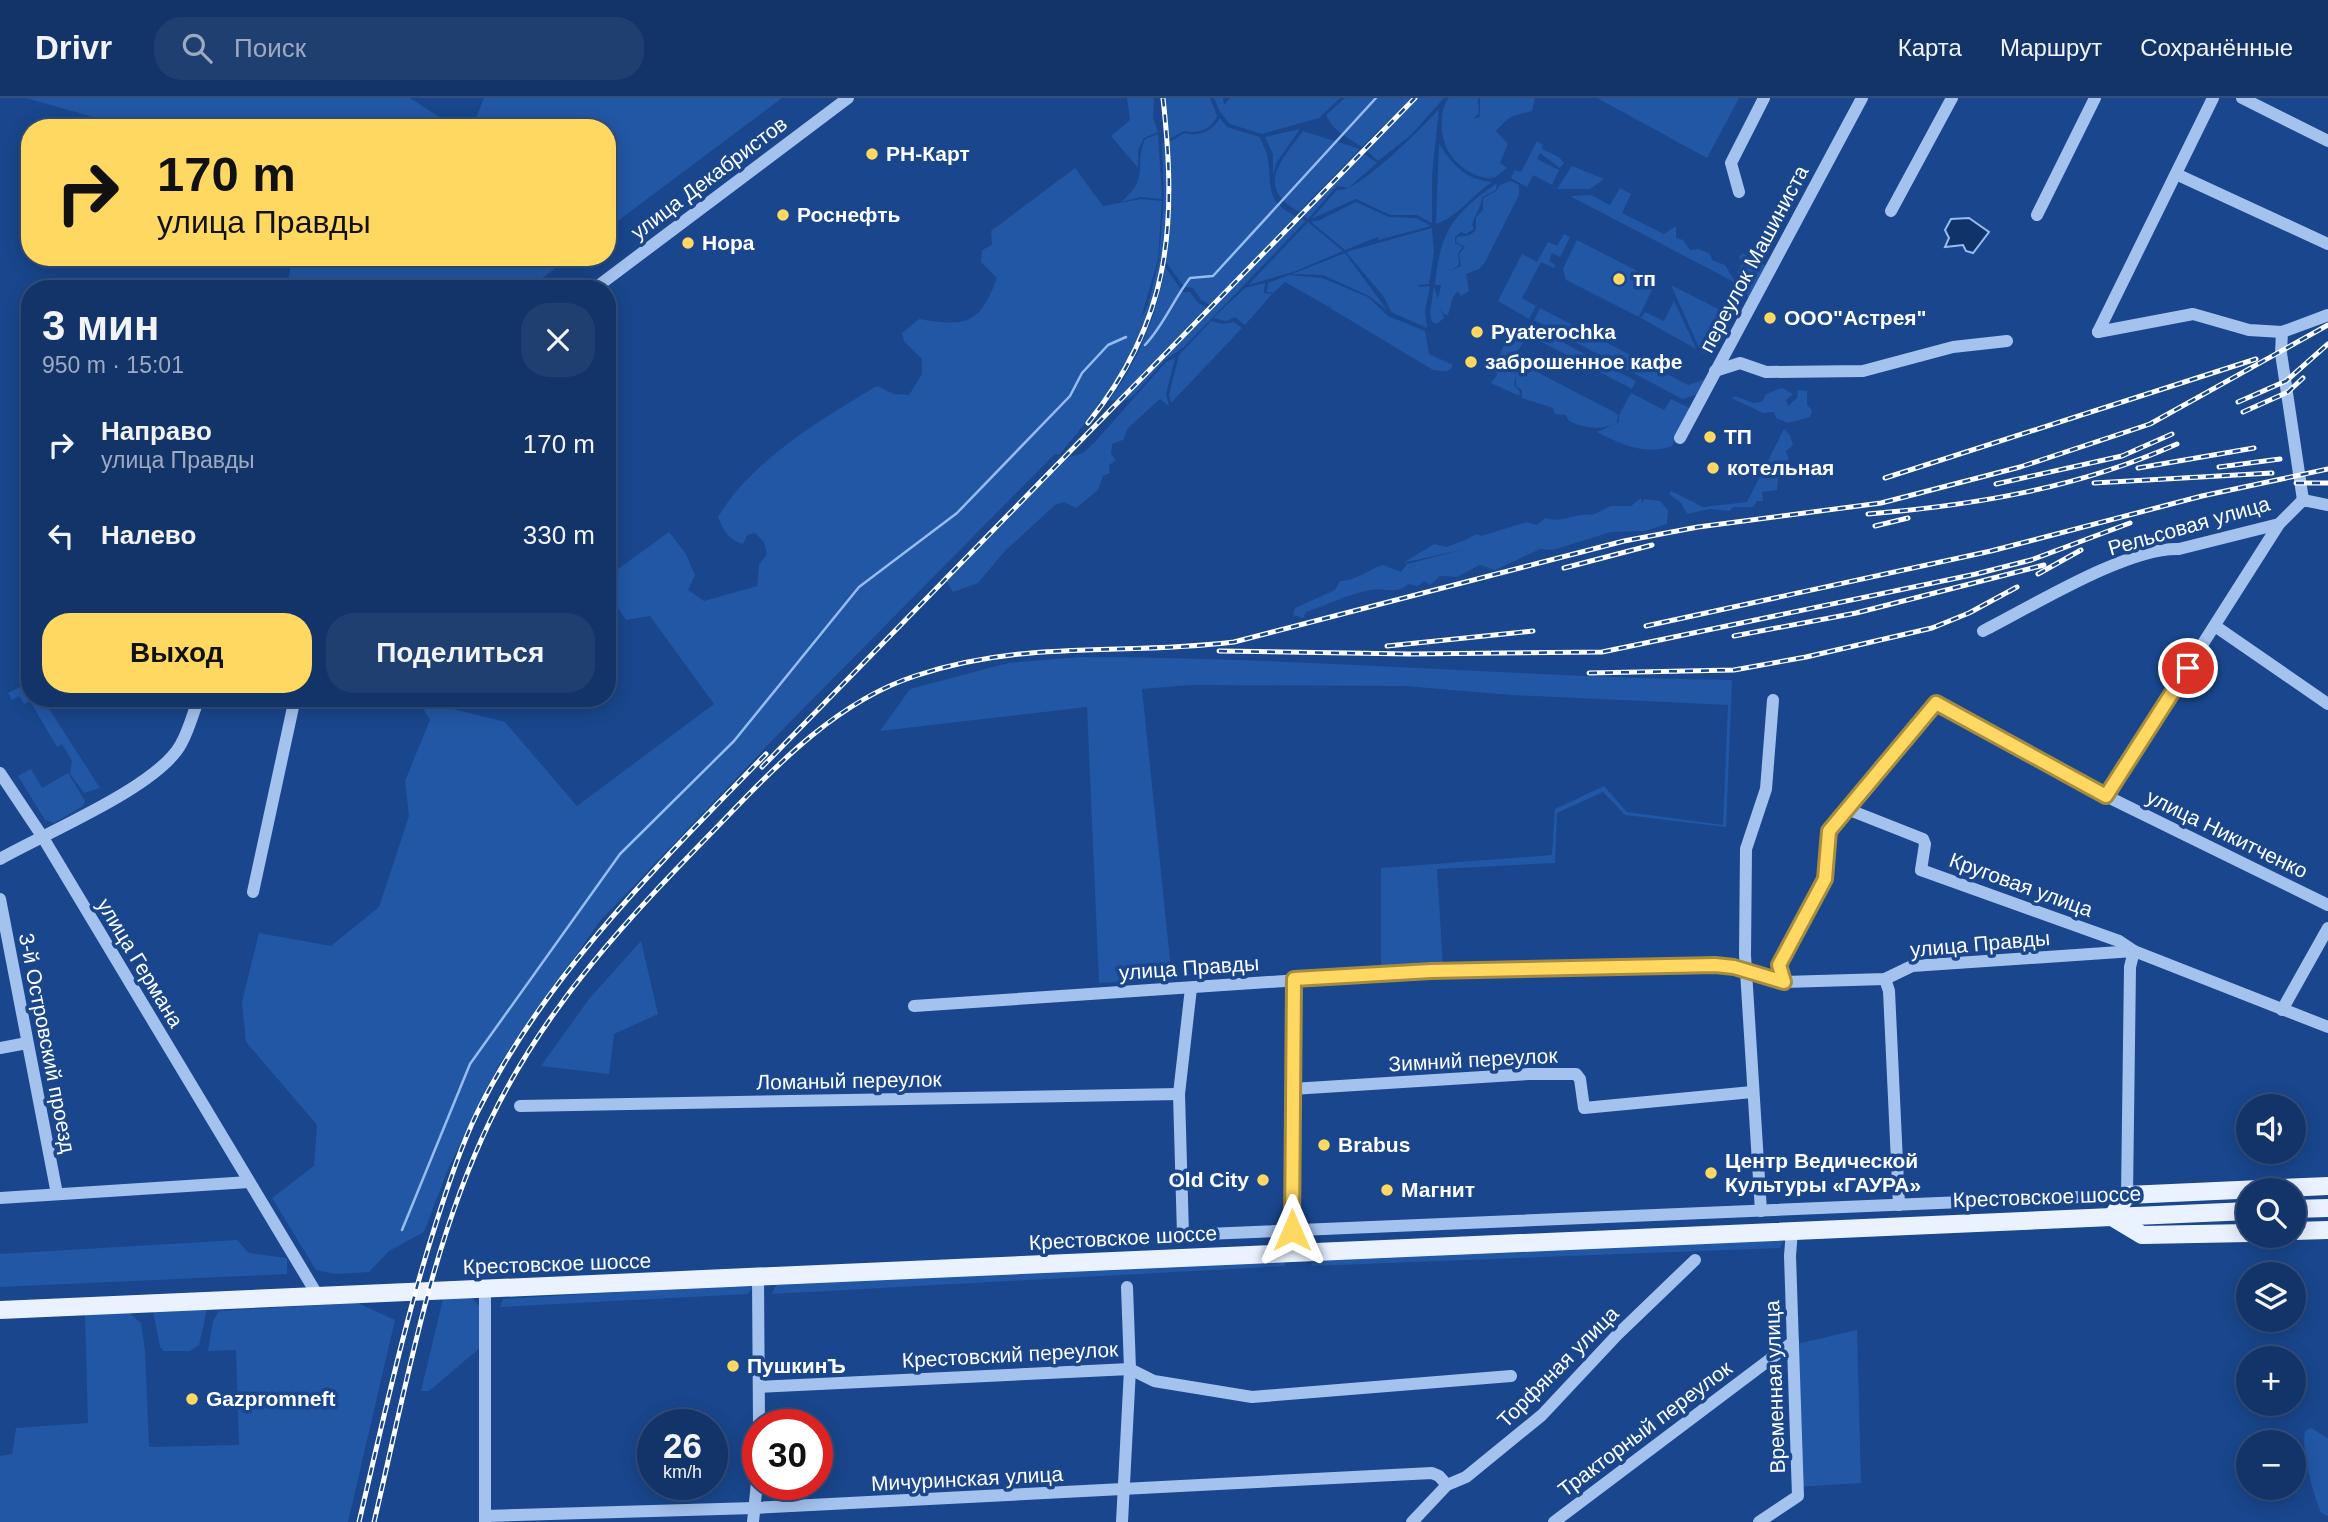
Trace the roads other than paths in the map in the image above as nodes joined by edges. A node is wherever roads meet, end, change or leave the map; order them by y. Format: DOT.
graph roads {
  1 [pos="848,98"];
  2 [pos="1764,98"];
  3 [pos="1862,98"];
  4 [pos="1952,98"];
  5 [pos="2095,98"];
  6 [pos="2213,98"];
  7 [pos="2242,98"];
  8 [pos="2328,141"];
  9 [pos="2176,174"];
  10 [pos="1739,192"];
  11 [pos="1891,211"];
  12 [pos="2037,215"];
  13 [pos="2328,244"];
  14 [pos="605,280"];
  15 [pos="2328,314"];
  16 [pos="2282,332"];
  17 [pos="2007,341"];
  18 [pos="1715,371"];
  19 [pos="1680,438"];
  20 [pos="2304,500"];
  21 [pos="2328,505"];
  22 [pos="2278,524"];
  23 [pos="2215,626"];
  24 [pos="1983,631"];
  25 [pos="1773,700"];
  26 [pos="2328,704"];
  27 [pos="196,707"];
  28 [pos="293,707"];
  29 [pos="0,774"];
  30 [pos="6,794"];
  31 [pos="2106,796"];
  32 [pos="1847,809"];
  33 [pos="42,836"];
  34 [pos="0,859"];
  35 [pos="253,892"];
  36 [pos="0,898"];
  37 [pos="2328,905"];
  38 [pos="2328,928"];
  39 [pos="2134,951"];
  40 [pos="6,953"];
  41 [pos="1748,973"];
  42 [pos="1294,979"];
  43 [pos="1885,979"];
  44 [pos="1784,982"];
  45 [pos="1191,988"];
  46 [pos="914,1006"];
  47 [pos="2282,1010"];
  48 [pos="2328,1027"];
  49 [pos="27,1043"];
  50 [pos="0,1048"];
  51 [pos="1292,1089"];
  52 [pos="1752,1092"];
  53 [pos="1179,1094"];
  54 [pos="520,1107"];
  55 [pos="249,1182"];
  56 [pos="2328,1186"];
  57 [pos="57,1194"];
  58 [pos="2127,1195"];
  59 [pos="0,1198"];
  60 [pos="1899,1205"];
  61 [pos="2325,1208"];
  62 [pos="2306,1209"];
  63 [pos="1761,1211"];
  64 [pos="2236,1212"];
  65 [pos="2112,1217"];
  66 [pos="1292,1230"];
  67 [pos="1793,1230"];
  68 [pos="2328,1230"];
  69 [pos="2306,1231"];
  70 [pos="2236,1233"];
  71 [pos="1293,1252"];
  72 [pos="1695,1260"];
  73 [pos="758,1278"];
  74 [pos="1127,1287"];
  75 [pos="485,1290"];
  76 [pos="318,1296"];
  77 [pos="0,1310"];
  78 [pos="1793,1342"];
  79 [pos="1130,1369"];
  80 [pos="1511,1376"];
  81 [pos="759,1387"];
  82 [pos="759,1409"];
  83 [pos="1447,1485"];
  84 [pos="1122,1491"];
  85 [pos="755,1500"];
  86 [pos="754,1508"];
  87 [pos="485,1519"];
  88 [pos="753,1522"];
  89 [pos="1122,1522"];
  90 [pos="1412,1522"];
  91 [pos="1554,1522"];
  92 [pos="1759,1522"];
  1 -- 14 [label="street, улица Декабристов"];
  2 -- 10 [label="street"];
  3 -- 18 [label="street, переулок Машиниста"];
  4 -- 11 [label="street"];
  5 -- 12 [label="street"];
  6 -- 9 [label="street"];
  7 -- 8 [label="street"];
  9 -- 13 [label="street"];
  9 -- 16 [label="street"];
  15 -- 16 [label="street"];
  16 -- 20 [label="street"];
  17 -- 18 [label="street"];
  18 -- 19 [label="street, переулок Машиниста"];
  20 -- 21 [label="street"];
  20 -- 22 [label="street, Рельсовая улица"];
  22 -- 23 [label="street"];
  22 -- 24 [label="street, Рельсовая улица"];
  23 -- 26 [label="street"];
  23 -- 31 [label="street"];
  25 -- 41 [label="street"];
  27 -- 33 [label="street"];
  28 -- 35 [label="street"];
  29 -- 30 [label="street, улица Германа"];
  30 -- 33 [label="street, улица Германа"];
  31 -- 32 [label="street, улица Никитченко"];
  31 -- 37 [label="street, улица Никитченко"];
  32 -- 39 [label="street, Круговая улица"];
  32 -- 44 [label="street"];
  33 -- 34 [label="street"];
  33 -- 55 [label="street, улица Германа"];
  36 -- 40 [label="street, 3-й Островский проезд"];
  38 -- 47 [label="street"];
  39 -- 43 [label="street, улица Правды"];
  39 -- 47 [label="street, улица Правды"];
  39 -- 58 [label="street"];
  40 -- 49 [label="street, 3-й Островский проезд"];
  41 -- 42 [label="street, улица Правды"];
  41 -- 44 [label="street, улица Правды"];
  41 -- 52 [label="street"];
  42 -- 45 [label="street, улица Правды"];
  42 -- 51 [label="street"];
  43 -- 44 [label="street, улица Правды"];
  43 -- 60 [label="street"];
  45 -- 46 [label="street, улица Правды"];
  45 -- 53 [label="street"];
  47 -- 48 [label="street, улица Правды"];
  49 -- 50 [label="street"];
  49 -- 57 [label="street, 3-й Островский проезд"];
  51 -- 52 [label="street, Зимний переулок"];
  51 -- 66 [label="street"];
  52 -- 63 [label="street"];
  53 -- 54 [label="street, Ломаный переулок"];
  53 -- 66 [label="street"];
  55 -- 57 [label="street"];
  55 -- 76 [label="street, улица Германа"];
  56 -- 58 [label="main road"];
  57 -- 59 [label="street"];
  58 -- 60 [label="street"];
  58 -- 65 [label="main road"];
  60 -- 63 [label="street"];
  61 -- 62 [label="main road"];
  63 -- 66 [label="street"];
  64 -- 65 [label="main road, Крестовское шоссе"];
  65 -- 67 [label="main road, Крестовское шоссе"];
  65 -- 70 [label="main road"];
  66 -- 71 [label="street"];
  67 -- 71 [label="main road, Крестовское шоссе"];
  67 -- 78 [label="street, Временная улица"];
  68 -- 69 [label="main road"];
  71 -- 73 [label="main road, Крестовское шоссе"];
  72 -- 83 [label="street, Торфяная улица"];
  73 -- 75 [label="main road, Крестовское шоссе"];
  73 -- 81 [label="street"];
  74 -- 79 [label="street"];
  75 -- 76 [label="main road, Крестовское шоссе"];
  75 -- 87 [label="street"];
  76 -- 77 [label="main road, Крестовское шоссе"];
  78 -- 91 [label="street, Тракторный переулок"];
  78 -- 92 [label="street, Временная улица"];
  79 -- 80 [label="street, Крестовский переулок"];
  79 -- 81 [label="street, Крестовский переулок"];
  79 -- 84 [label="street"];
  81 -- 82 [label="street"];
  83 -- 84 [label="street, Мичуринская улица"];
  83 -- 90 [label="street, Торфяная улица"];
  84 -- 86 [label="street, Мичуринская улица"];
  84 -- 89 [label="street"];
  85 -- 86 [label="street"];
  86 -- 87 [label="street, Мичуринская улица"];
  86 -- 88 [label="street"];
}
